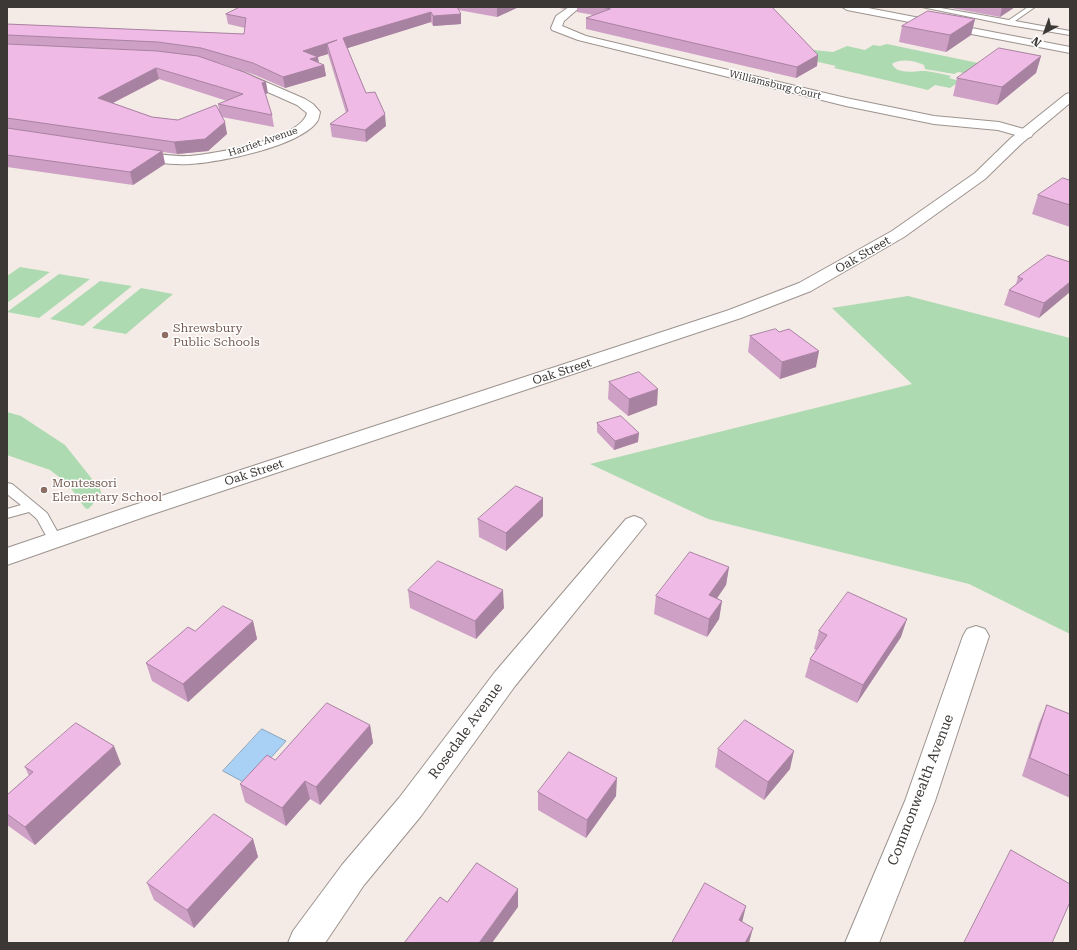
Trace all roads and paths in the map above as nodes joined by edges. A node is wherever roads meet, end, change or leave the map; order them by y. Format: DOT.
graph roads {
  1 [pos="575,7"];
  2 [pos="847,7"];
  3 [pos="925,7"];
  4 [pos="1032,7"];
  5 [pos="1009,23"];
  6 [pos="1070,33"];
  7 [pos="1070,50"];
  8 [pos="227,70"];
  9 [pos="1070,97"];
  10 [pos="1026,134"];
  11 [pos="127,152"];
  12 [pos="7,487"];
  13 [pos="31,507"];
  14 [pos="7,514"];
  15 [pos="634,524"];
  16 [pos="54,540"];
  17 [pos="7,557"];
  18 [pos="976,636"];
  19 [pos="305,943"];
  20 [pos="862,943"];
  1 -- 10 [label="street, Williamsburg Court"];
  2 -- 7 [label="street"];
  3 -- 5 [label="lane"];
  4 -- 5 [label="lane"];
  5 -- 6 [label="lane"];
  8 -- 11 [label="street, Harriet Avenue"];
  9 -- 10 [label="street, Oak Street"];
  10 -- 16 [label="street, Oak Street"];
  12 -- 13 [label="lane"];
  13 -- 14 [label="lane"];
  13 -- 16 [label="lane"];
  15 -- 19 [label="street, Rosedale Avenue"];
  16 -- 17 [label="street, Oak Street"];
  18 -- 20 [label="street, Commonwealth Avenue"];
}
